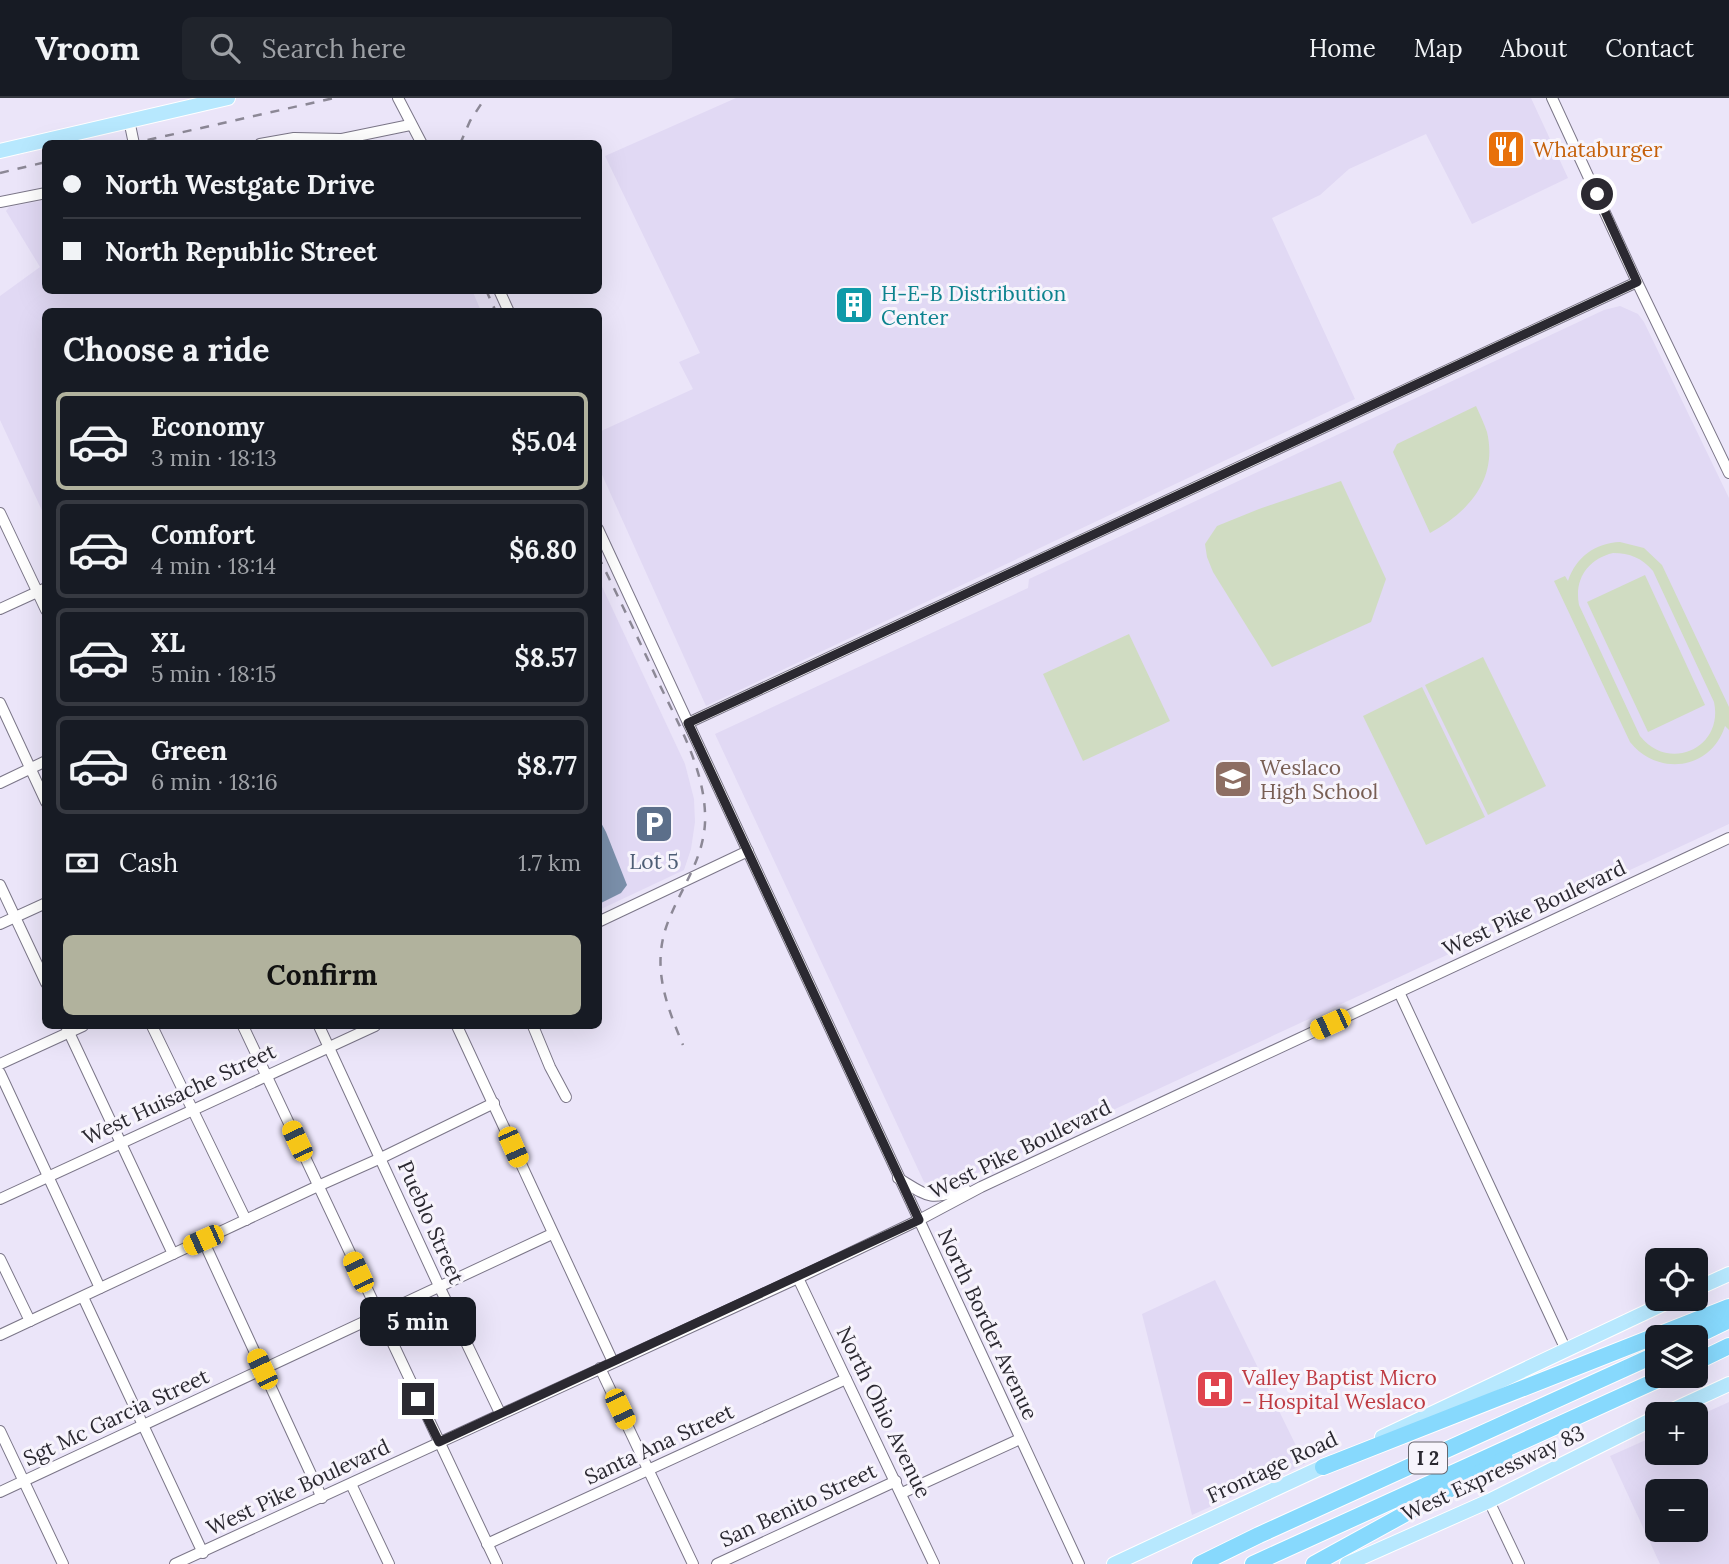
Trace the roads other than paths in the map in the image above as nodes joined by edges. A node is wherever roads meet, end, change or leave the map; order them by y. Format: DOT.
graph roads {
  1 [pos="228,98"];
  2 [pos="398,98"];
  3 [pos="1552,98"];
  4 [pos="129,120"];
  5 [pos="410,125"];
  6 [pos="46,140"];
  7 [pos="133,140"];
  8 [pos="283,140"];
  9 [pos="419,140"];
  10 [pos="42,141"];
  11 [pos="0,151"];
  12 [pos="42,194"];
  13 [pos="0,202"];
  14 [pos="1637,282"];
  15 [pos="1727,466"];
  16 [pos="0,513"];
  17 [pos="602,538"];
  18 [pos="41,590"];
  19 [pos="0,609"];
  20 [pos="0,704"];
  21 [pos="688,723"];
  22 [pos="42,763"];
  23 [pos="30,769"];
  24 [pos="0,783"];
  25 [pos="42,794"];
  26 [pos="1729,838"];
  27 [pos="748,851"];
  28 [pos="0,885"];
  29 [pos="42,905"];
  30 [pos="14,918"];
  31 [pos="602,920"];
  32 [pos="0,924"];
  33 [pos="42,975"];
  34 [pos="1399,992"];
  35 [pos="67,1029"];
  36 [pos="154,1029"];
  37 [pos="244,1029"];
  38 [pos="320,1029"];
  39 [pos="368,1029"];
  40 [pos="458,1029"];
  41 [pos="534,1029"];
  42 [pos="329,1046"];
  43 [pos="0,1064"];
  44 [pos="0,1073"];
  45 [pos="267,1075"];
  46 [pos="566,1097"];
  47 [pos="494,1103"];
  48 [pos="193,1108"];
  49 [pos="121,1142"];
  50 [pos="381,1158"];
  51 [pos="48,1177"];
  52 [pos="898,1178"];
  53 [pos="318,1186"];
  54 [pos="981,1187"];
  55 [pos="0,1199"];
  56 [pos="246,1220"];
  57 [pos="919,1220"];
  58 [pos="552,1234"];
  59 [pos="203,1240"];
  60 [pos="173,1254"];
  61 [pos="0,1259"];
  62 [pos="1729,1273"];
  63 [pos="798,1278"];
  64 [pos="1708,1283"];
  65 [pos="439,1286"];
  66 [pos="100,1288"];
  67 [pos="83,1297"];
  68 [pos="1729,1307"];
  69 [pos="1648,1311"];
  70 [pos="378,1315"];
  71 [pos="1729,1320"];
  72 [pos="30,1321"];
  73 [pos="1708,1330"];
  74 [pos="0,1335"];
  75 [pos="1729,1346"];
  76 [pos="1566,1350"];
  77 [pos="1708,1356"];
  78 [pos="1645,1359"];
  79 [pos="613,1362"];
  80 [pos="600,1368"];
  81 [pos="262,1369"];
  82 [pos="846,1379"];
  83 [pos="1729,1384"];
  84 [pos="1645,1386"];
  85 [pos="1618,1398"];
  86 [pos="1690,1402"];
  87 [pos="500,1413"];
  88 [pos="1645,1423"];
  89 [pos="142,1426"];
  90 [pos="0,1431"];
  91 [pos="1020,1439"];
  92 [pos="439,1442"];
  93 [pos="1323,1467"];
  94 [pos="648,1471"];
  95 [pos="24,1481"];
  96 [pos="896,1481"];
  97 [pos="351,1484"];
  98 [pos="0,1492"];
  99 [pos="902,1493"];
  100 [pos="322,1498"];
  101 [pos="1489,1501"];
  102 [pos="487,1544"];
  103 [pos="203,1553"];
  104 [pos="63,1564"];
  105 [pos="175,1564"];
  106 [pos="389,1564"];
  107 [pos="497,1564"];
  108 [pos="692,1564"];
  109 [pos="717,1564"];
  110 [pos="934,1564"];
  111 [pos="1079,1564"];
  112 [pos="1114,1564"];
  113 [pos="1200,1564"];
  114 [pos="1253,1564"];
  115 [pos="1314,1564"];
  116 [pos="1346,1564"];
  117 [pos="1519,1564"];
  1 -- 4 [label="main road"];
  2 -- 5 [label="street"];
  3 -- 14 [label="street"];
  4 -- 6 [label="main road"];
  4 -- 7 [label="street"];
  5 -- 8 [label="street"];
  5 -- 9 [label="street"];
  10 -- 11 [label="main road"];
  12 -- 13 [label="street"];
  14 -- 15 [label="street"];
  14 -- 21 [label="street"];
  16 -- 18 [label="street"];
  17 -- 21 [label="street, North Border Avenue"];
  18 -- 19 [label="street"];
  20 -- 23 [label="street"];
  21 -- 27 [label="street, North Border Avenue"];
  22 -- 23 [label="street"];
  23 -- 24 [label="street"];
  23 -- 25 [label="street"];
  26 -- 34 [label="street, West Pike Boulevard"];
  27 -- 31 [label="street"];
  27 -- 52 [label="street, North Border Avenue"];
  28 -- 30 [label="street"];
  29 -- 30 [label="street"];
  30 -- 32 [label="street"];
  30 -- 33 [label="street"];
  34 -- 54 [label="street, West Pike Boulevard"];
  34 -- 76 [label="street"];
  35 -- 43 [label="street"];
  35 -- 49 [label="street"];
  36 -- 48 [label="street"];
  37 -- 45 [label="street"];
  38 -- 42 [label="street, Pueblo Street"];
  39 -- 42 [label="street, West Huisache Street"];
  40 -- 47 [label="street"];
  41 -- 46 [label="street"];
  42 -- 45 [label="street, West Huisache Street"];
  42 -- 50 [label="street, Pueblo Street"];
  44 -- 51 [label="street"];
  45 -- 48 [label="street, West Huisache Street"];
  45 -- 53 [label="street"];
  47 -- 50 [label="street"];
  47 -- 58 [label="street"];
  48 -- 49 [label="street, West Huisache Street"];
  48 -- 56 [label="street"];
  49 -- 51 [label="street, West Huisache Street"];
  49 -- 60 [label="street"];
  50 -- 53 [label="street"];
  50 -- 65 [label="street, Pueblo Street"];
  51 -- 55 [label="street, West Huisache Street"];
  51 -- 66 [label="street"];
  52 -- 54 [label="street"];
  52 -- 57 [label="street, North Border Avenue"];
  53 -- 56 [label="street"];
  53 -- 70 [label="street"];
  54 -- 57 [label="street, West Pike Boulevard"];
  56 -- 59 [label="street"];
  57 -- 63 [label="street, West Pike Boulevard"];
  57 -- 91 [label="street, North Border Avenue"];
  58 -- 65 [label="street, Sgt Mc Garcia Street"];
  58 -- 79 [label="street"];
  59 -- 60 [label="street"];
  59 -- 81 [label="street"];
  60 -- 66 [label="street"];
  61 -- 72 [label="street"];
  62 -- 64 [label="main road"];
  63 -- 79 [label="street, West Pike Boulevard"];
  63 -- 82 [label="street, North Ohio Avenue"];
  65 -- 70 [label="street, Sgt Mc Garcia Street"];
  65 -- 87 [label="street, Pueblo Street"];
  66 -- 67 [label="street"];
  67 -- 72 [label="street"];
  67 -- 89 [label="street"];
  68 -- 93 [label="highway"];
  69 -- 76 [label="main road, Frontage Road"];
  70 -- 81 [label="street, Sgt Mc Garcia Street"];
  70 -- 92 [label="street"];
  71 -- 73 [label="highway"];
  72 -- 74 [label="street"];
  75 -- 77 [label="highway"];
  76 -- 93 [label="main road, Frontage Road"];
  78 -- 113 [label="highway, I 2"];
  79 -- 80 [label="street, West Pike Boulevard"];
  80 -- 87 [label="street, West Pike Boulevard"];
  80 -- 94 [label="street"];
  81 -- 89 [label="street, Sgt Mc Garcia Street"];
  81 -- 100 [label="street"];
  82 -- 94 [label="street, Santa Ana Street"];
  82 -- 96 [label="street, North Ohio Avenue"];
  83 -- 86 [label="main road"];
  84 -- 85 [label="highway, I 2"];
  85 -- 114 [label="highway, I 2"];
  85 -- 115 [label="highway"];
  87 -- 92 [label="street, West Pike Boulevard"];
  88 -- 101 [label="main road, West Expressway 83"];
  89 -- 95 [label="street, Sgt Mc Garcia Street"];
  89 -- 103 [label="street"];
  90 -- 95 [label="street"];
  91 -- 99 [label="street, San Benito Street"];
  91 -- 111 [label="street, North Border Avenue"];
  92 -- 97 [label="street, West Pike Boulevard"];
  92 -- 102 [label="street"];
  93 -- 112 [label="main road, Frontage Road"];
  94 -- 102 [label="street, Santa Ana Street"];
  94 -- 108 [label="street"];
  95 -- 98 [label="street, Sgt Mc Garcia Street"];
  95 -- 104 [label="street"];
  96 -- 99 [label="street, North Ohio Avenue"];
  96 -- 109 [label="street, San Benito Street"];
  97 -- 100 [label="street, West Pike Boulevard"];
  97 -- 106 [label="street"];
  99 -- 110 [label="street, North Ohio Avenue"];
  100 -- 103 [label="street, West Pike Boulevard"];
  101 -- 116 [label="main road, West Expressway 83"];
  101 -- 117 [label="street"];
  102 -- 107 [label="street"];
  103 -- 105 [label="street, West Pike Boulevard"];
}
